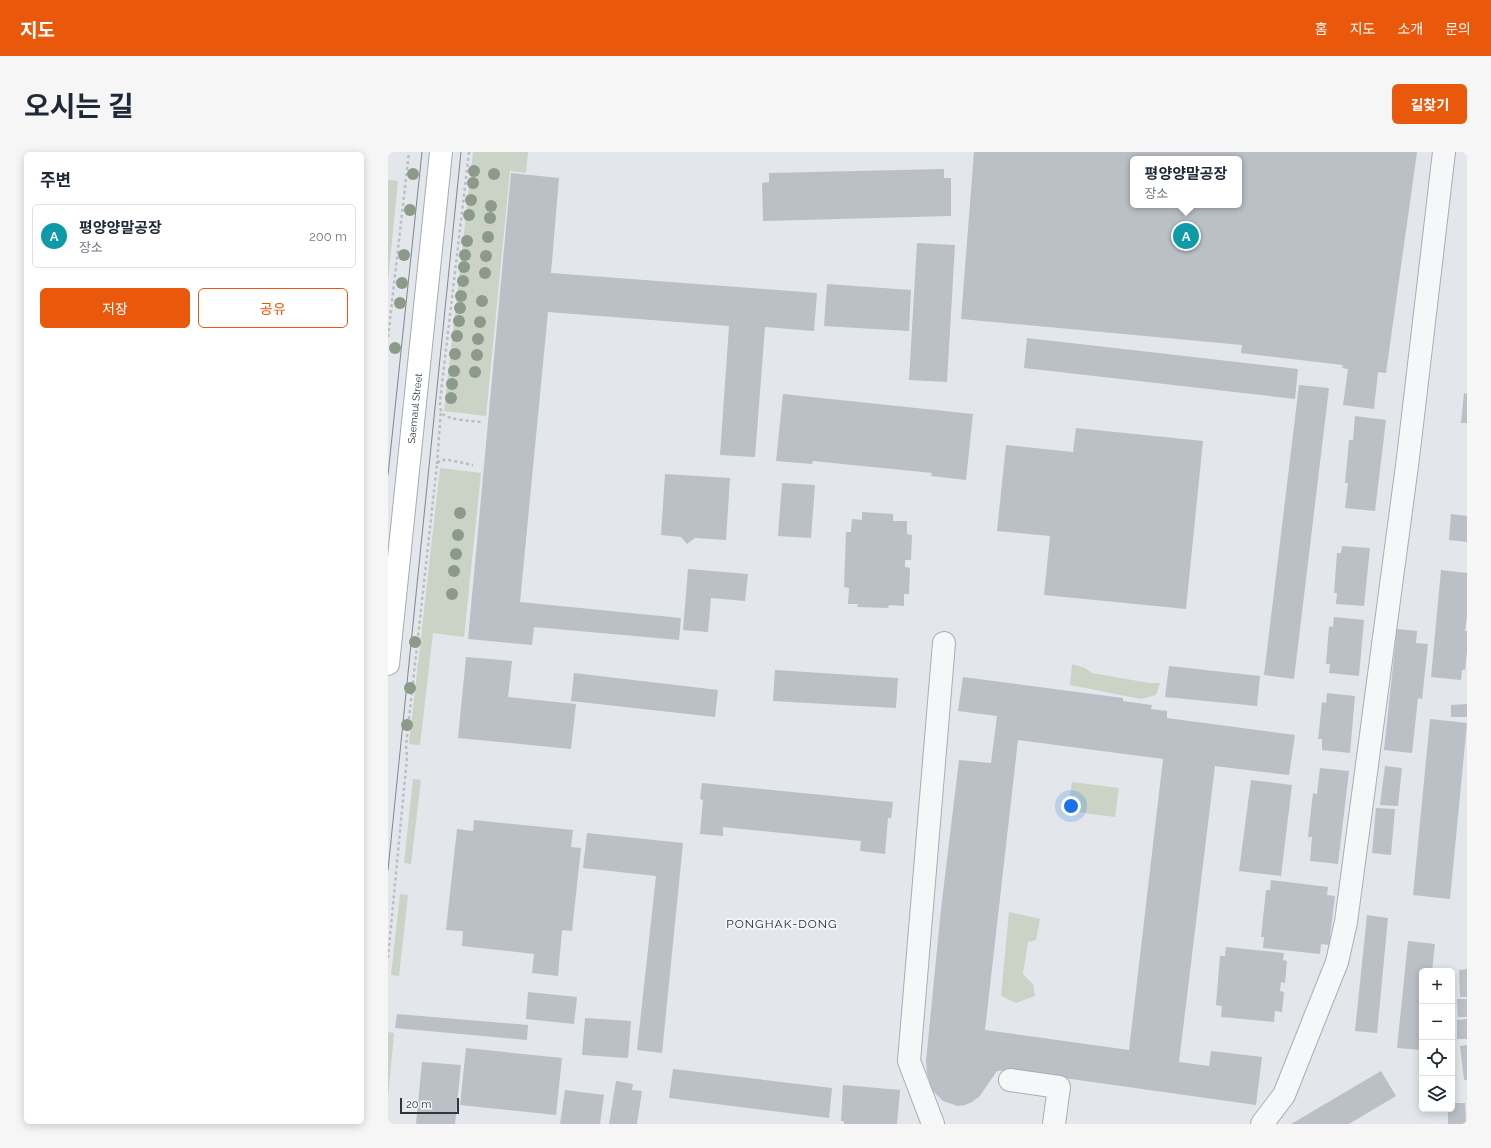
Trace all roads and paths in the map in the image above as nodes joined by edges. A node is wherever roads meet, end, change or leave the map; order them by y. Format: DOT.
graph roads {
  1 [pos="409,152"];
  2 [pos="441,152"];
  3 [pos="468,152"];
  4 [pos="1444,152"];
  5 [pos="388,337"];
  6 [pos="440,409"];
  7 [pos="481,422"];
  8 [pos="437,464"];
  9 [pos="473,465"];
  10 [pos="394,556"];
  11 [pos="944,643"];
  12 [pos="388,664"];
  13 [pos="388,958"];
  14 [pos="1010,1080"];
  15 [pos="933,1124"];
  16 [pos="1054,1124"];
  17 [pos="1262,1124"];
  1 -- 5 [label="path"];
  2 -- 10 [label="main road, Saemaul Street"];
  3 -- 6 [label="path"];
  4 -- 17 [label="street"];
  6 -- 7 [label="path"];
  6 -- 8 [label="path"];
  8 -- 9 [label="path"];
  8 -- 13 [label="path"];
  10 -- 12 [label="main road, Saemaul Street"];
  11 -- 15 [label="street"];
  14 -- 16 [label="street"];
}
